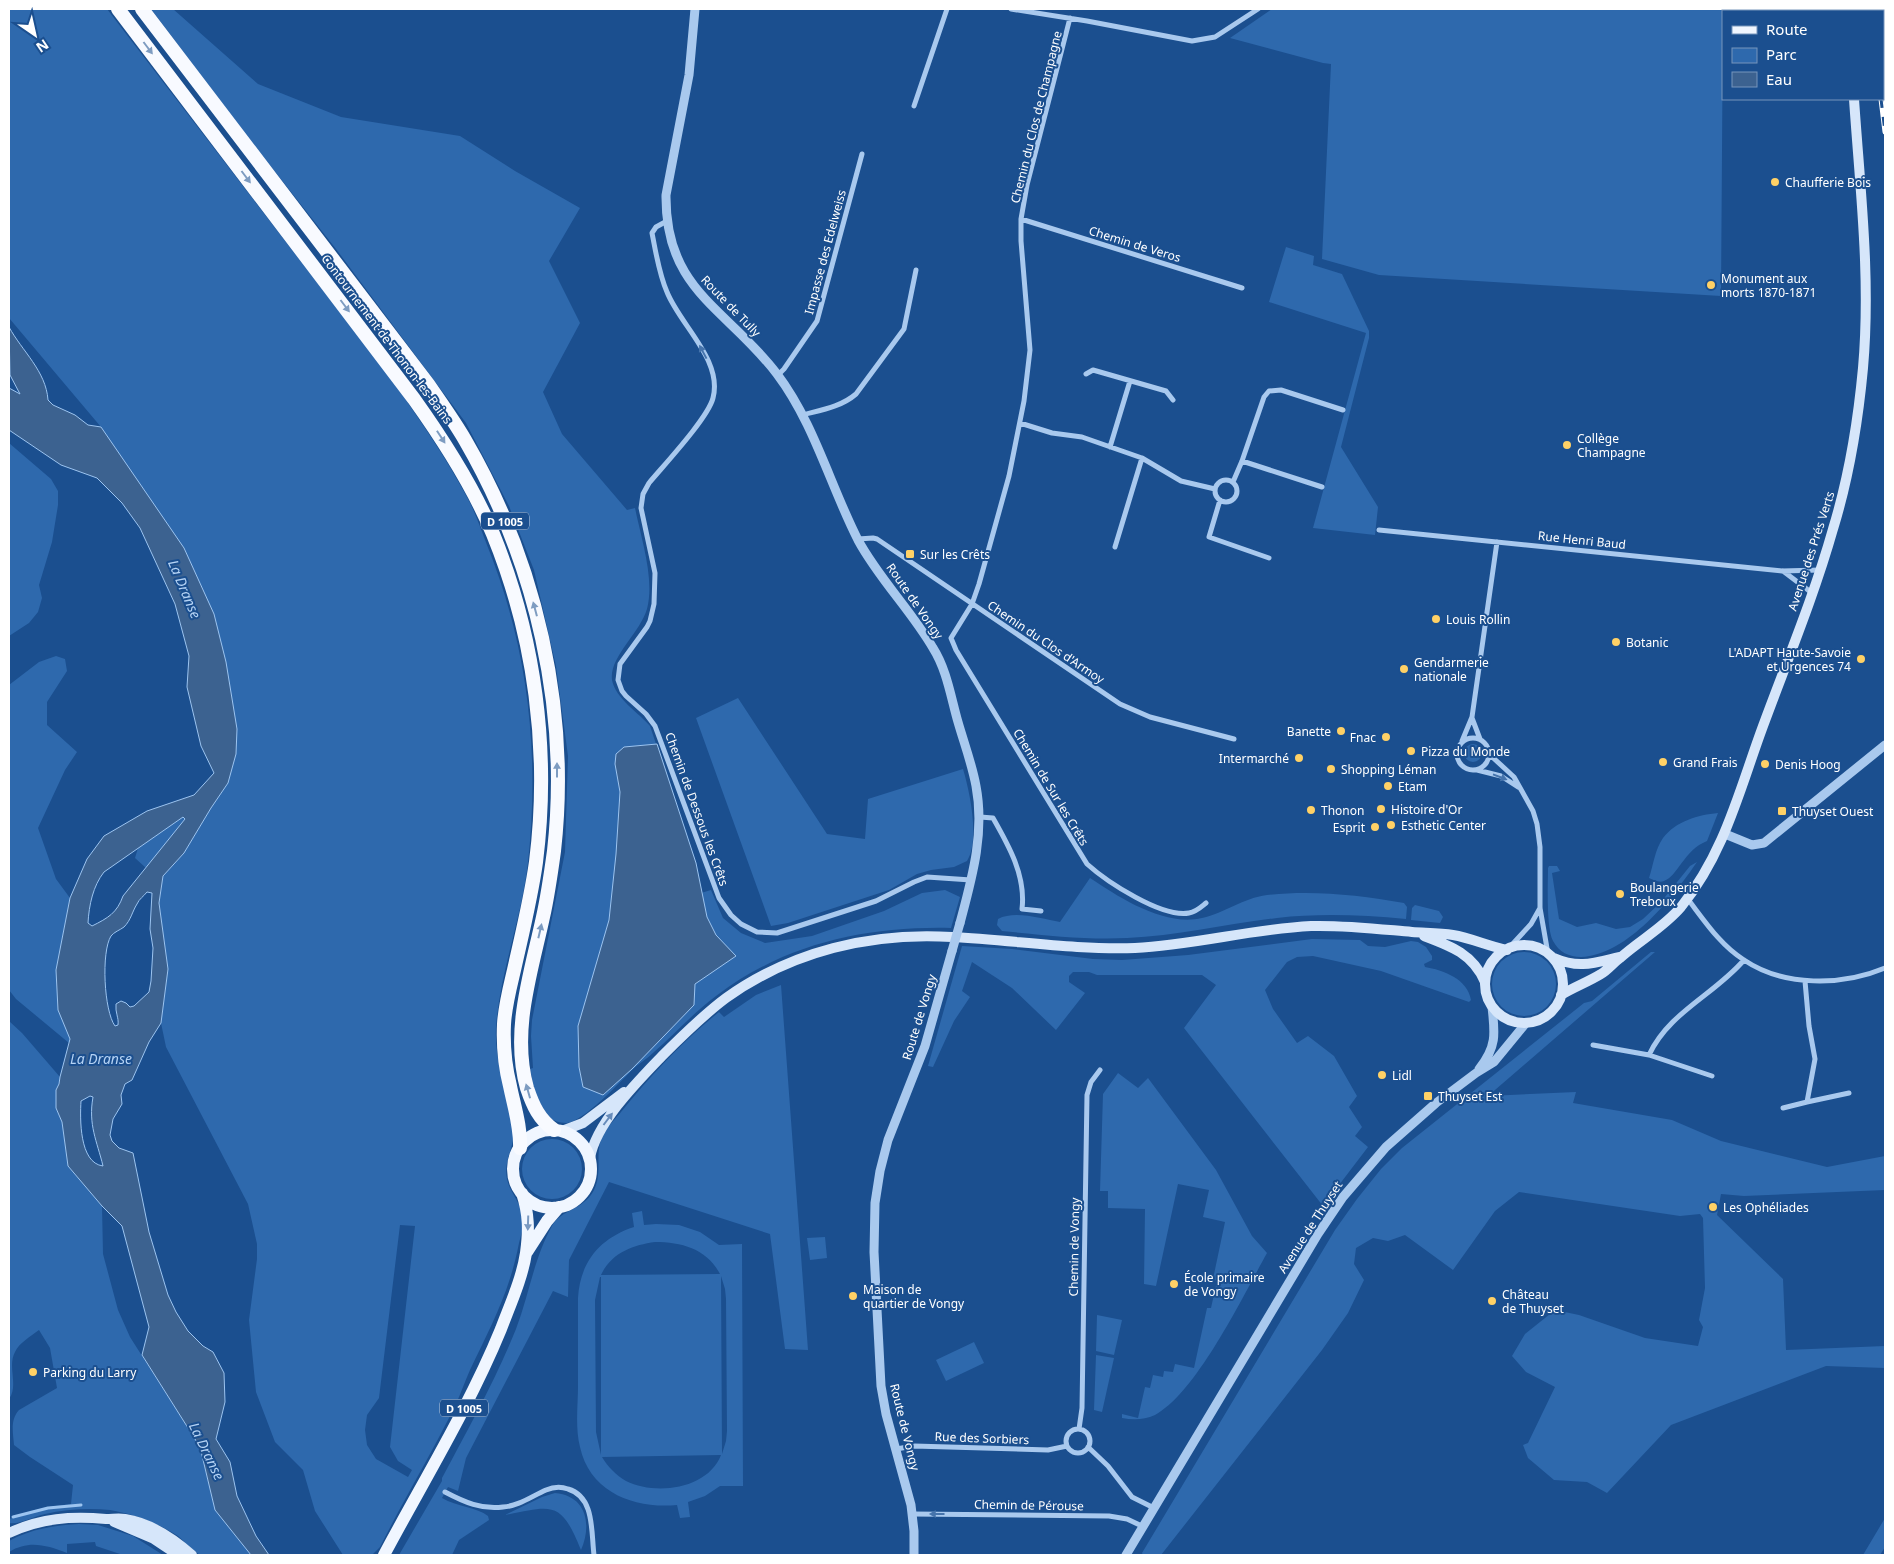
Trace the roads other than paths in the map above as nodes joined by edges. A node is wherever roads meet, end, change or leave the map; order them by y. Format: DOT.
graph roads {
  1 [pos="118,9"];
  2 [pos="142,9"];
  3 [pos="695,9"];
  4 [pos="947,9"];
  5 [pos="1011,9"];
  6 [pos="1258,9"];
  7 [pos="1070,18"];
  8 [pos="1854,100"];
  9 [pos="914,106"];
  10 [pos="862,154"];
  11 [pos="1021,219"];
  12 [pos="667,221"];
  13 [pos="916,270"];
  14 [pos="1242,288"];
  15 [pos="1086,374"];
  16 [pos="778,375"];
  17 [pos="1130,380"];
  18 [pos="1173,400"];
  19 [pos="1342,410"];
  20 [pos="802,415"];
  21 [pos="1020,423"];
  22 [pos="1110,447"];
  23 [pos="1142,458"];
  24 [pos="1242,461"];
  25 [pos="1233,482"];
  26 [pos="1322,487"];
  27 [pos="1215,489"];
  28 [pos="1220,500"];
  29 [pos="1379,530"];
  30 [pos="858,540"];
  31 [pos="1496,542"];
  32 [pos="1116,548"];
  33 [pos="1269,558"];
  34 [pos="1820,570"];
  35 [pos="1782,571"];
  36 [pos="1812,593"];
  37 [pos="972,604"];
  38 [pos="1472,718"];
  39 [pos="1234,739"];
  40 [pos="1480,739"];
  41 [pos="1462,741"];
  42 [pos="1885,745"];
  43 [pos="1489,754"];
  44 [pos="1477,770"];
  45 [pos="1521,789"];
  46 [pos="980,817"];
  47 [pos="1725,834"];
  48 [pos="971,880"];
  49 [pos="1687,898"];
  50 [pos="1206,904"];
  51 [pos="1540,908"];
  52 [pos="1041,911"];
  53 [pos="1415,932"];
  54 [pos="1507,949"];
  55 [pos="1551,956"];
  56 [pos="1620,957"];
  57 [pos="1744,960"];
  58 [pos="1885,968"];
  59 [pos="1805,981"];
  60 [pos="1485,982"];
  61 [pos="1561,995"];
  62 [pos="1492,1007"];
  63 [pos="1526,1023"];
  64 [pos="1593,1045"];
  65 [pos="1649,1055"];
  66 [pos="1100,1070"];
  67 [pos="1476,1073"];
  68 [pos="1712,1076"];
  69 [pos="635,1084"];
  70 [pos="1849,1093"];
  71 [pos="1808,1102"];
  72 [pos="1783,1108"];
  73 [pos="558,1131"];
  74 [pos="520,1148"];
  75 [pos="590,1158"];
  76 [pos="522,1193"];
  77 [pos="558,1207"];
  78 [pos="526,1254"];
  79 [pos="1079,1429"];
  80 [pos="1067,1446"];
  81 [pos="1088,1447"];
  82 [pos="896,1449"];
  83 [pos="445,1492"];
  84 [pos="1155,1509"];
  85 [pos="912,1514"];
  86 [pos="106,1519"];
  87 [pos="1144,1527"];
  88 [pos="9,1533"];
  89 [pos="178,1555"];
  90 [pos="192,1555"];
  91 [pos="385,1555"];
  92 [pos="594,1555"];
  93 [pos="914,1555"];
  94 [pos="1126,1555"];
  1 -- 74 [label="highway, Contournement de Thonon-les-Bains / D 1005, one-way"];
  73 -- 2 [label="highway, Contournement de Thonon-les-Bains / D 1005, one-way"];
  3 -- 12 [label="street, Route de Tully"];
  4 -- 9 [label="street"];
  5 -- 7 [label="street"];
  6 -- 7 [label="street"];
  7 -- 11 [label="street, Chemin du Clos de Champagne"];
  8 -- 34 [label="main road, Avenue des Prés Verts"];
  10 -- 16 [label="street, Impasse des Edelweiss"];
  11 -- 14 [label="street, Chemin de Veros"];
  11 -- 21 [label="street, Chemin du Clos de Champagne"];
  12 -- 16 [label="street, Route de Tully"];
  48 -- 12 [label="street, Chemin de Dessous les Crêts, one-way"];
  13 -- 20 [label="street"];
  15 -- 17 [label="street"];
  16 -- 20 [label="street, Route de Tully"];
  17 -- 18 [label="street"];
  17 -- 22 [label="street"];
  19 -- 24 [label="street"];
  20 -- 30 [label="street, Route de Tully"];
  21 -- 22 [label="street"];
  21 -- 37 [label="street, Chemin du Clos de Champagne"];
  22 -- 23 [label="street"];
  23 -- 27 [label="street"];
  23 -- 32 [label="street"];
  24 -- 25 [label="street"];
  24 -- 26 [label="street"];
  25 -- 27 [label="street"];
  25 -- 28 [label="street"];
  27 -- 28 [label="street"];
  28 -- 33 [label="street"];
  29 -- 31 [label="street, Rue Henri Baud"];
  30 -- 37 [label="street, Chemin du Clos d'Armoy"];
  30 -- 46 [label="street, Route de Vongy"];
  31 -- 35 [label="street, Rue Henri Baud"];
  31 -- 38 [label="street"];
  34 -- 35 [label="street, Rue Henri Baud"];
  34 -- 36 [label="main road, Avenue des Prés Verts"];
  35 -- 36 [label="street"];
  36 -- 47 [label="main road, Avenue des Prés Verts"];
  37 -- 39 [label="street, Chemin du Clos d'Armoy"];
  37 -- 50 [label="street, Chemin de Sur les Crêts"];
  38 -- 40 [label="street"];
  38 -- 41 [label="street"];
  40 -- 41 [label="street"];
  40 -- 43 [label="street"];
  41 -- 44 [label="street"];
  42 -- 47 [label="street"];
  43 -- 44 [label="street"];
  43 -- 45 [label="street"];
  44 -- 45 [label="street, one-way"];
  45 -- 51 [label="street"];
  46 -- 48 [label="street, Route de Vongy"];
  46 -- 52 [label="street"];
  47 -- 49 [label="main road, Avenue des Prés Verts"];
  48 -- 82 [label="street, Route de Vongy, bridge"];
  49 -- 56 [label="main road"];
  49 -- 57 [label="street"];
  51 -- 54 [label="street"];
  51 -- 55 [label="street"];
  53 -- 54 [label="main road"];
  53 -- 60 [label="main road"];
  53 -- 69 [label="main road"];
  54 -- 55 [label="main road"];
  54 -- 60 [label="main road"];
  55 -- 56 [label="main road"];
  55 -- 61 [label="main road"];
  56 -- 61 [label="main road"];
  57 -- 59 [label="street"];
  57 -- 65 [label="street"];
  58 -- 59 [label="street"];
  59 -- 71 [label="street"];
  60 -- 62 [label="main road"];
  61 -- 63 [label="main road"];
  62 -- 63 [label="main road"];
  62 -- 67 [label="street, Avenue de Thuyset"];
  63 -- 67 [label="street, Avenue de Thuyset"];
  64 -- 65 [label="street"];
  65 -- 68 [label="street"];
  66 -- 79 [label="street, Chemin de Vongy"];
  67 -- 84 [label="street, Avenue de Thuyset"];
  69 -- 73 [label="main road"];
  75 -- 69 [label="main road, one-way"];
  70 -- 71 [label="street"];
  71 -- 72 [label="street"];
  73 -- 74 [label="main road"];
  73 -- 75 [label="main road"];
  74 -- 76 [label="main road"];
  75 -- 77 [label="main road"];
  76 -- 77 [label="main road"];
  76 -- 78 [label="main road, D 1005, one-way"];
  77 -- 78 [label="main road, D 1005"];
  78 -- 91 [label="main road, D 1005"];
  79 -- 80 [label="street"];
  79 -- 81 [label="street"];
  80 -- 81 [label="street"];
  80 -- 82 [label="street, Rue des Sorbiers"];
  81 -- 84 [label="street"];
  82 -- 85 [label="street, Route de Vongy"];
  83 -- 92 [label="street"];
  84 -- 87 [label="street, Avenue de Thuyset"];
  87 -- 85 [label="street, Chemin de Pérouse, one-way"];
  85 -- 93 [label="street, Route de Vongy"];
  86 -- 88 [label="main road"];
  86 -- 89 [label="main road"];
  86 -- 90 [label="main road"];
  87 -- 94 [label="street, Avenue de Thuyset"];
}
